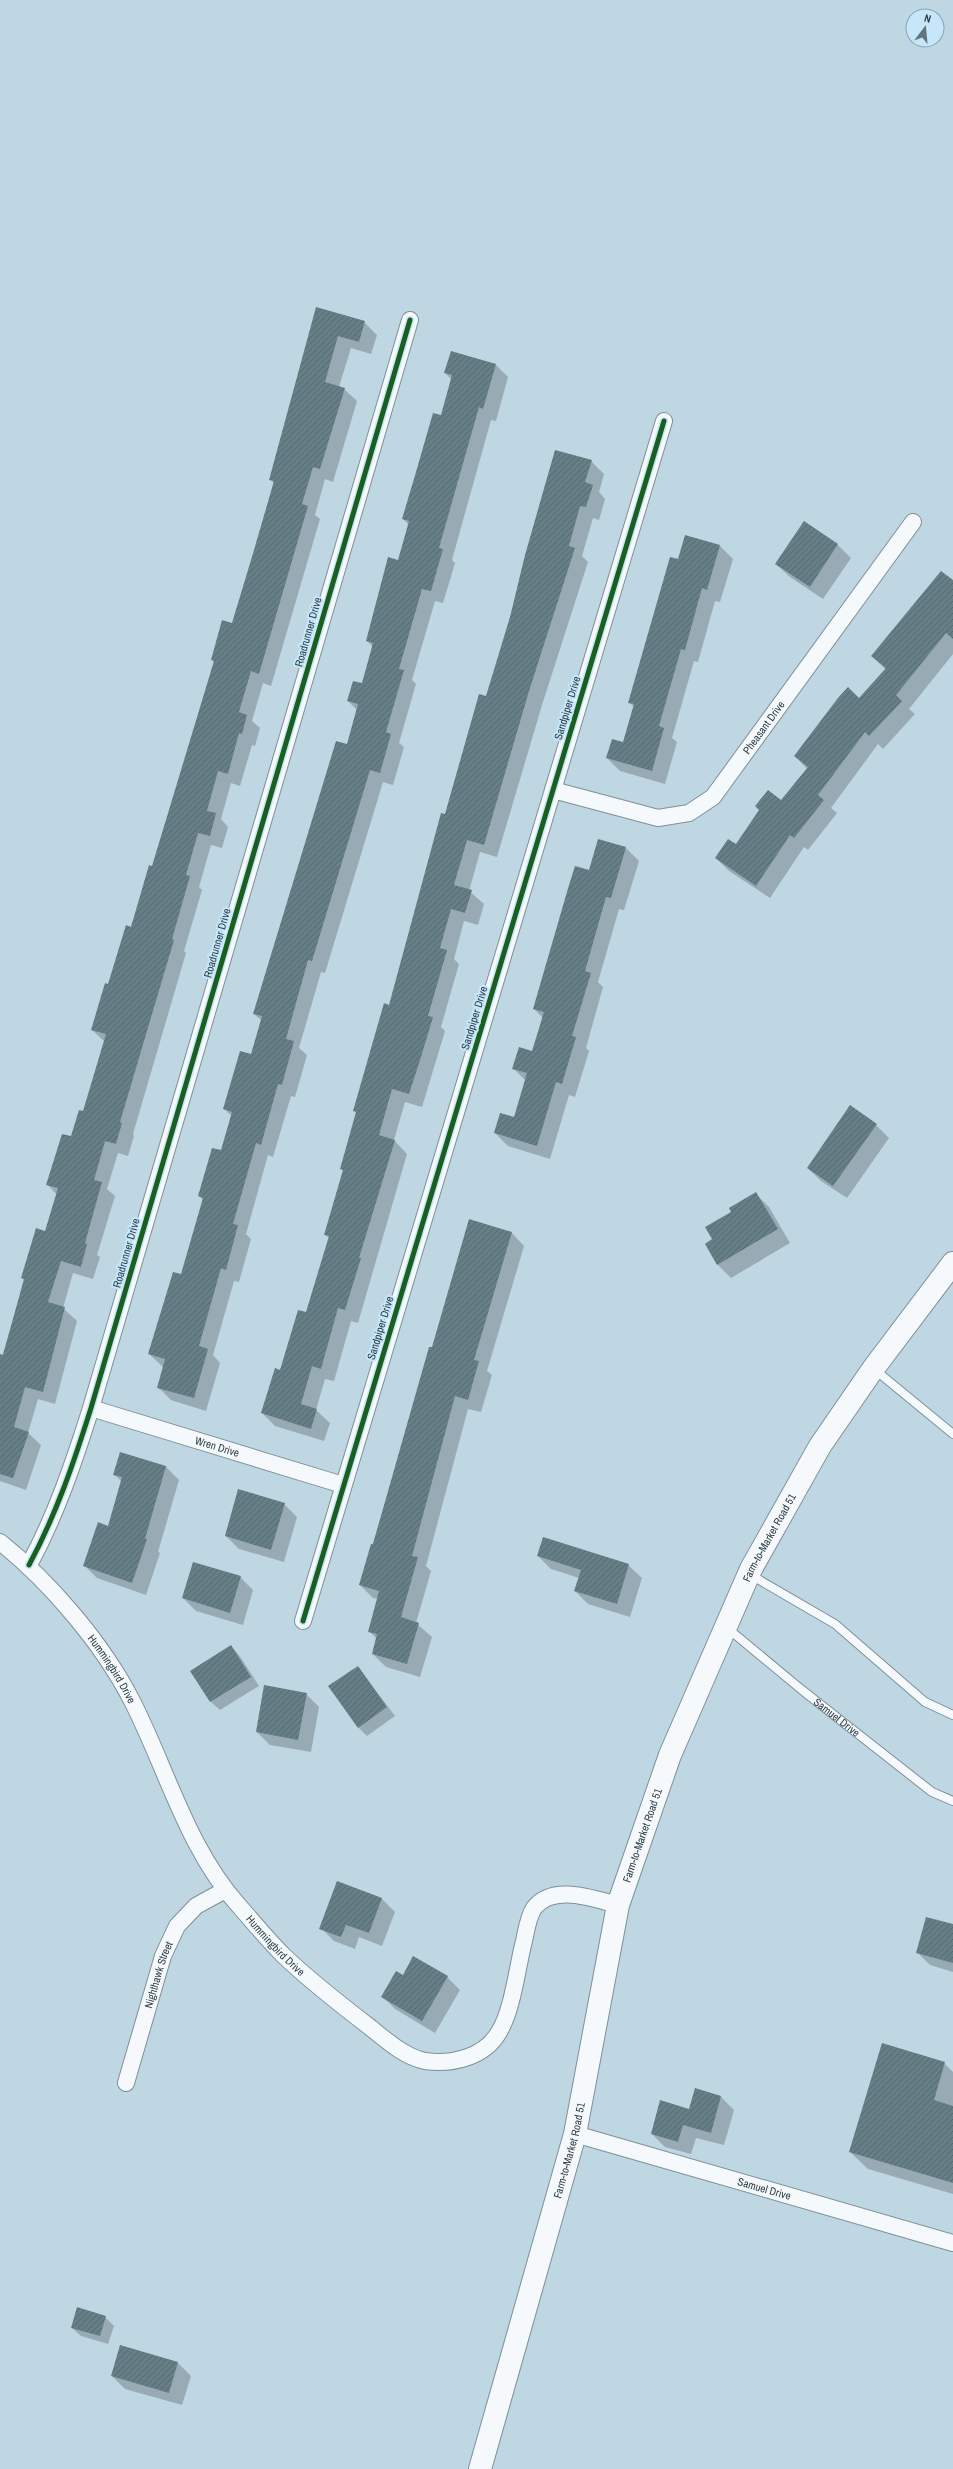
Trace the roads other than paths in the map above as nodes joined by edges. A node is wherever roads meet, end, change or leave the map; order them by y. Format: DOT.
graph roads {
  1 [pos="410,320"];
  2 [pos="664,421"];
  3 [pos="913,522"];
  4 [pos="553,790"];
  5 [pos="953,1263"];
  6 [pos="873,1369"];
  7 [pos="91,1408"];
  8 [pos="953,1434"];
  9 [pos="343,1485"];
  10 [pos="0,1542"];
  11 [pos="29,1565"];
  12 [pos="749,1574"];
  13 [pos="303,1621"];
  14 [pos="726,1627"];
  15 [pos="953,1715"];
  16 [pos="953,1801"];
  17 [pos="225,1890"];
  18 [pos="618,1905"];
  19 [pos="126,2083"];
  20 [pos="575,2134"];
  21 [pos="953,2243"];
  22 [pos="480,2469"];
  1 -- 7 [label="street, Roadrunner Drive"];
  2 -- 4 [label="street, Sandpiper Drive"];
  3 -- 4 [label="street, Pheasant Drive"];
  4 -- 9 [label="street, Sandpiper Drive"];
  5 -- 6 [label="main road, Farm-to-Market Road 51"];
  6 -- 8 [label="lane"];
  6 -- 12 [label="main road, Farm-to-Market Road 51"];
  7 -- 9 [label="street, Wren Drive"];
  7 -- 11 [label="street, Roadrunner Drive"];
  9 -- 13 [label="street, Sandpiper Drive"];
  10 -- 11 [label="street, Hummingbird Drive"];
  11 -- 17 [label="street, Hummingbird Drive"];
  12 -- 14 [label="main road, Farm-to-Market Road 51"];
  12 -- 15 [label="lane"];
  14 -- 16 [label="lane, Samuel Drive"];
  14 -- 18 [label="main road, Farm-to-Market Road 51"];
  17 -- 18 [label="street, Hummingbird Drive"];
  17 -- 19 [label="street, Nighthawk Street"];
  18 -- 20 [label="main road, Farm-to-Market Road 51"];
  20 -- 21 [label="street, Samuel Drive"];
  20 -- 22 [label="main road, Farm-to-Market Road 51"];
}
